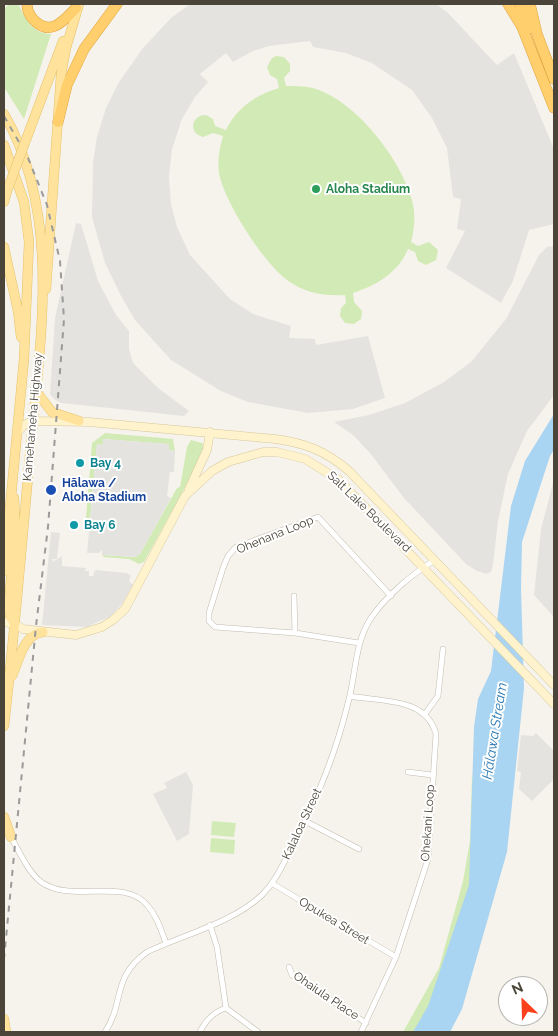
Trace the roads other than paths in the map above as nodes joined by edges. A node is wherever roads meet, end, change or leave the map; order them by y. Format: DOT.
graph roads {
  1 [pos="27,4"];
  2 [pos="117,4"];
  3 [pos="508,4"];
  4 [pos="520,4"];
  5 [pos="530,4"];
  6 [pos="77,5"];
  7 [pos="552,74"];
  8 [pos="554,108"];
  9 [pos="4,114"];
  10 [pos="58,122"];
  11 [pos="4,145"];
  12 [pos="4,202"];
  13 [pos="4,247"];
  14 [pos="42,314"];
  15 [pos="24,359"];
  16 [pos="35,390"];
  17 [pos="32,421"];
  18 [pos="79,421"];
  19 [pos="210,432"];
  20 [pos="17,433"];
  21 [pos="12,490"];
  22 [pos="185,496"];
  23 [pos="435,560"];
  24 [pos="424,566"];
  25 [pos="4,571"];
  26 [pos="294,596"];
  27 [pos="391,596"];
  28 [pos="4,622"];
  29 [pos="15,624"];
  30 [pos="42,632"];
  31 [pos="295,633"];
  32 [pos="359,643"];
  33 [pos="443,649"];
  34 [pos="554,685"];
  35 [pos="9,686"];
  36 [pos="350,696"];
  37 [pos="554,704"];
  38 [pos="425,714"];
  39 [pos="4,726"];
  40 [pos="408,772"];
  41 [pos="432,775"];
  42 [pos="4,818"];
  43 [pos="305,821"];
  44 [pos="11,837"];
  45 [pos="359,849"];
  46 [pos="273,884"];
  47 [pos="210,925"];
  48 [pos="166,943"];
  49 [pos="396,957"];
  50 [pos="288,967"];
  51 [pos="226,1008"];
  52 [pos="4,1019"];
  53 [pos="366,1023"];
  54 [pos="6,1031"];
  55 [pos="105,1032"];
  56 [pos="200,1032"];
  57 [pos="258,1032"];
  58 [pos="361,1032"];
  1 -- 6 [label="highway"];
  2 -- 10 [label="highway"];
  3 -- 8 [label="highway"];
  4 -- 7 [label="highway"];
  5 -- 7 [label="highway"];
  6 -- 10 [label="main road"];
  6 -- 12 [label="main road, bridge"];
  9 -- 14 [label="main road, Kamehameha Highway"];
  10 -- 14 [label="main road"];
  11 -- 15 [label="main road, Kamehameha Highway"];
  13 -- 15 [label="main road"];
  14 -- 16 [label="main road, Kamehameha Highway"];
  15 -- 20 [label="main road, Kamehameha Highway"];
  16 -- 17 [label="main road, Kamehameha Highway"];
  16 -- 18 [label="main road"];
  17 -- 18 [label="main road, Salt Lake Boulevard"];
  17 -- 20 [label="main road"];
  17 -- 29 [label="main road, Kamehameha Highway"];
  18 -- 19 [label="main road, Salt Lake Boulevard"];
  19 -- 22 [label="main road"];
  19 -- 23 [label="main road, Salt Lake Boulevard"];
  20 -- 21 [label="main road, Kamehameha Highway"];
  21 -- 25 [label="main road, Kamehameha Highway"];
  21 -- 29 [label="main road"];
  22 -- 24 [label="main road, Salt Lake Boulevard"];
  22 -- 30 [label="main road, Salt Lake Boulevard"];
  23 -- 24 [label="street, Kalaloa Street"];
  23 -- 34 [label="main road, Salt Lake Boulevard"];
  24 -- 27 [label="street, Kalaloa Street"];
  24 -- 37 [label="main road, Salt Lake Boulevard"];
  26 -- 31 [label="street"];
  27 -- 31 [label="street, Ohenana Loop"];
  27 -- 32 [label="street, Kalaloa Street"];
  28 -- 29 [label="main road, Salt Lake Boulevard"];
  29 -- 30 [label="main road, Salt Lake Boulevard"];
  29 -- 35 [label="main road, Kamehameha Highway"];
  30 -- 35 [label="main road"];
  31 -- 32 [label="street, Ohenana Loop"];
  32 -- 36 [label="street, Kalaloa Street"];
  33 -- 38 [label="street"];
  35 -- 39 [label="main road, Kamehameha Highway"];
  36 -- 38 [label="street"];
  36 -- 43 [label="street, Kalaloa Street"];
  38 -- 41 [label="street, Ohekani Loop"];
  40 -- 41 [label="street"];
  41 -- 49 [label="street, Ohekani Loop"];
  42 -- 44 [label="main road"];
  43 -- 45 [label="street"];
  43 -- 46 [label="street, Kalaloa Street"];
  44 -- 48 [label="street"];
  46 -- 47 [label="street, Kalaloa Street"];
  46 -- 49 [label="street, Opukea Street"];
  47 -- 48 [label="street, Kalaloa Street"];
  47 -- 51 [label="street"];
  48 -- 55 [label="street, Kalaloa Street"];
  49 -- 53 [label="street, Ohekani Loop"];
  50 -- 53 [label="street, Ohaiula Place"];
  51 -- 56 [label="street"];
  51 -- 57 [label="street"];
  52 -- 54 [label="main road"];
  53 -- 58 [label="street, Ohekani Loop"];
}
